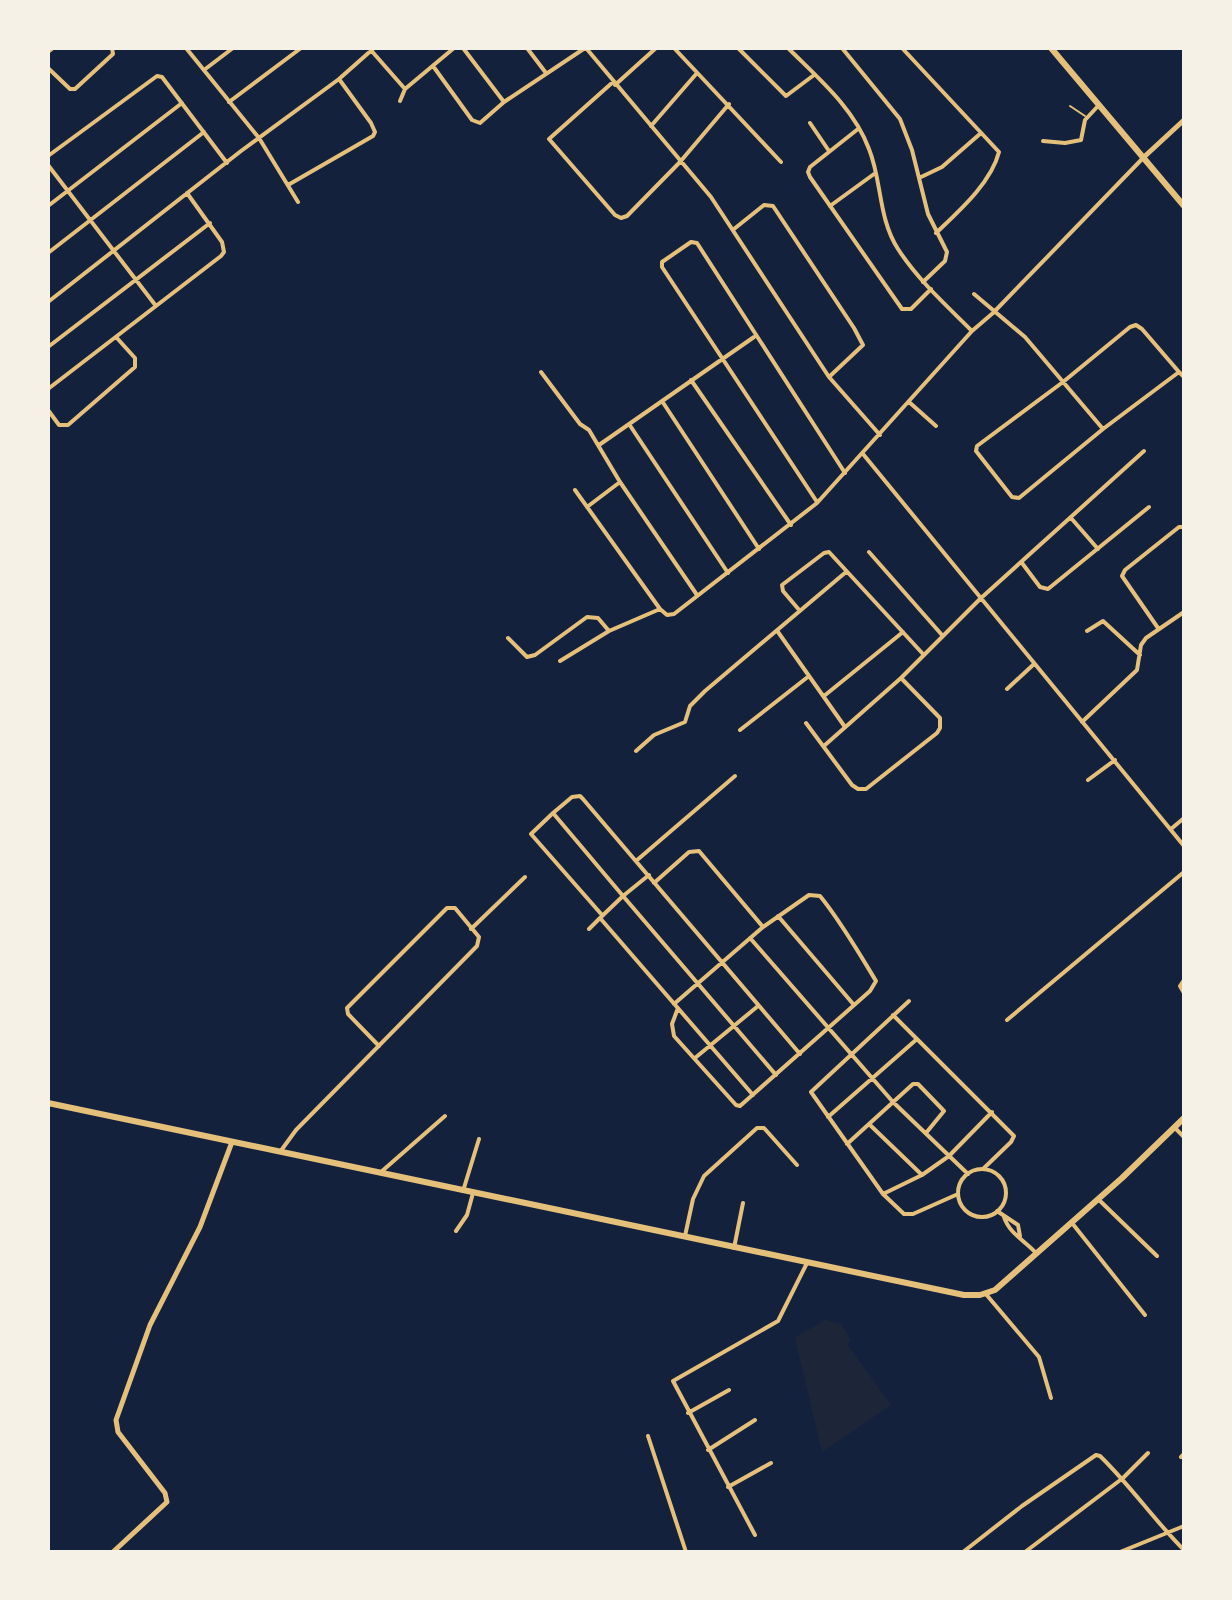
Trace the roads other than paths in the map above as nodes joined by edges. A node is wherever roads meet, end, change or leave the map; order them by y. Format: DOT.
graph roads {
  1 [pos="53,48"];
  2 [pos="112,48"];
  3 [pos="186,48"];
  4 [pos="233,48"];
  5 [pos="301,48"];
  6 [pos="454,48"];
  7 [pos="463,48"];
  8 [pos="527,48"];
  9 [pos="585,48"];
  10 [pos="656,48"];
  11 [pos="674,48"];
  12 [pos="738,48"];
  13 [pos="788,48"];
  14 [pos="902,48"];
  15 [pos="1051,48"];
  16 [pos="371,49"];
  17 [pos="845,49"];
  18 [pos="48,52"];
  19 [pos="433,66"];
  20 [pos="48,68"];
  21 [pos="204,70"];
  22 [pos="698,72"];
  23 [pos="546,73"];
  24 [pos="814,75"];
  25 [pos="339,79"];
  26 [pos="614,84"];
  27 [pos="405,89"];
  28 [pos="400,101"];
  29 [pos="229,102"];
  30 [pos="504,102"];
  31 [pos="182,103"];
  32 [pos="729,104"];
  33 [pos="1070,106"];
  34 [pos="1098,106"];
  35 [pos="1088,116"];
  36 [pos="1184,120"];
  37 [pos="810,123"];
  38 [pos="651,126"];
  39 [pos="858,129"];
  40 [pos="204,132"];
  41 [pos="982,133"];
  42 [pos="259,138"];
  43 [pos="1043,141"];
  44 [pos="829,151"];
  45 [pos="48,156"];
  46 [pos="1144,157"];
  47 [pos="680,162"];
  48 [pos="781,162"];
  49 [pos="227,163"];
  50 [pos="48,165"];
  51 [pos="874,174"];
  52 [pos="919,178"];
  53 [pos="288,185"];
  54 [pos="69,190"];
  55 [pos="187,193"];
  56 [pos="298,202"];
  57 [pos="48,206"];
  58 [pos="830,206"];
  59 [pos="1184,206"];
  60 [pos="91,220"];
  61 [pos="210,223"];
  62 [pos="734,229"];
  63 [pos="936,233"];
  64 [pos="115,251"];
  65 [pos="48,253"];
  66 [pos="135,278"];
  67 [pos="923,282"];
  68 [pos="931,289"];
  69 [pos="974,294"];
  70 [pos="48,302"];
  71 [pos="156,306"];
  72 [pos="993,313"];
  73 [pos="972,331"];
  74 [pos="116,336"];
  75 [pos="755,336"];
  76 [pos="48,347"];
  77 [pos="724,358"];
  78 [pos="541,372"];
  79 [pos="1179,372"];
  80 [pos="829,377"];
  81 [pos="1184,377"];
  82 [pos="691,380"];
  83 [pos="1063,382"];
  84 [pos="48,389"];
  85 [pos="662,401"];
  86 [pos="909,402"];
  87 [pos="48,410"];
  88 [pos="629,424"];
  89 [pos="936,426"];
  90 [pos="1103,429"];
  91 [pos="880,435"];
  92 [pos="599,445"];
  93 [pos="1144,451"];
  94 [pos="863,454"];
  95 [pos="845,473"];
  96 [pos="620,482"];
  97 [pos="575,490"];
  98 [pos="817,503"];
  99 [pos="587,507"];
  100 [pos="1149,507"];
  101 [pos="1071,518"];
  102 [pos="791,525"];
  103 [pos="1184,527"];
  104 [pos="759,549"];
  105 [pos="1098,549"];
  106 [pos="869,552"];
  107 [pos="1022,563"];
  108 [pos="846,572"];
  109 [pos="728,573"];
  110 [pos="697,595"];
  111 [pos="980,599"];
  112 [pos="660,609"];
  113 [pos="800,611"];
  114 [pos="1184,612"];
  115 [pos="1158,628"];
  116 [pos="609,631"];
  117 [pos="903,631"];
  118 [pos="1087,631"];
  119 [pos="778,632"];
  120 [pos="942,635"];
  121 [pos="508,638"];
  122 [pos="923,654"];
  123 [pos="1140,655"];
  124 [pos="560,661"];
  125 [pos="1034,664"];
  126 [pos="809,676"];
  127 [pos="901,678"];
  128 [pos="1007,689"];
  129 [pos="824,696"];
  130 [pos="1082,722"];
  131 [pos="806,723"];
  132 [pos="845,727"];
  133 [pos="740,730"];
  134 [pos="825,745"];
  135 [pos="636,751"];
  136 [pos="1115,759"];
  137 [pos="735,776"];
  138 [pos="1088,780"];
  139 [pos="553,813"];
  140 [pos="1184,818"];
  141 [pos="1170,829"];
  142 [pos="1184,846"];
  143 [pos="636,861"];
  144 [pos="1184,872"];
  145 [pos="649,875"];
  146 [pos="525,877"];
  147 [pos="654,883"];
  148 [pos="623,896"];
  149 [pos="601,916"];
  150 [pos="778,916"];
  151 [pos="763,927"];
  152 [pos="471,929"];
  153 [pos="589,929"];
  154 [pos="750,938"];
  155 [pos="721,962"];
  156 [pos="1184,980"];
  157 [pos="697,983"];
  158 [pos="1184,993"];
  159 [pos="909,1001"];
  160 [pos="854,1005"];
  161 [pos="676,1006"];
  162 [pos="758,1006"];
  163 [pos="893,1015"];
  164 [pos="1007,1020"];
  165 [pos="734,1026"];
  166 [pos="828,1029"];
  167 [pos="917,1039"];
  168 [pos="710,1045"];
  169 [pos="379,1046"];
  170 [pos="800,1054"];
  171 [pos="851,1054"];
  172 [pos="695,1058"];
  173 [pos="776,1075"];
  174 [pos="873,1079"];
  175 [pos="753,1095"];
  176 [pos="893,1102"];
  177 [pos="48,1103"];
  178 [pos="992,1112"];
  179 [pos="445,1116"];
  180 [pos="828,1117"];
  181 [pos="1184,1118"];
  182 [pos="869,1124"];
  183 [pos="1174,1127"];
  184 [pos="925,1133"];
  185 [pos="1184,1137"];
  186 [pos="479,1139"];
  187 [pos="232,1142"];
  188 [pos="847,1144"];
  189 [pos="280,1152"];
  190 [pos="949,1156"];
  191 [pos="797,1165"];
  192 [pos="983,1169"];
  193 [pos="379,1174"];
  194 [pos="968,1174"];
  195 [pos="922,1175"];
  196 [pos="463,1191"];
  197 [pos="473,1193"];
  198 [pos="883,1194"];
  199 [pos="958,1194"];
  200 [pos="1098,1199"];
  201 [pos="743,1203"];
  202 [pos="997,1211"];
  203 [pos="1004,1217"];
  204 [pos="1072,1223"];
  205 [pos="456,1231"];
  206 [pos="1020,1236"];
  207 [pos="685,1238"];
  208 [pos="734,1248"];
  209 [pos="1037,1254"];
  210 [pos="1157,1256"];
  211 [pos="807,1263"];
  212 [pos="985,1293"];
  213 [pos="1145,1315"];
  214 [pos="729,1390"];
  215 [pos="1051,1398"];
  216 [pos="688,1413"];
  217 [pos="755,1420"];
  218 [pos="648,1436"];
  219 [pos="708,1450"];
  220 [pos="1148,1453"];
  221 [pos="771,1463"];
  222 [pos="1123,1478"];
  223 [pos="728,1487"];
  224 [pos="1184,1526"];
  225 [pos="1167,1533"];
  226 [pos="755,1535"];
  227 [pos="1184,1550"];
  228 [pos="113,1552"];
  229 [pos="686,1552"];
  230 [pos="963,1552"];
  231 [pos="1025,1552"];
  232 [pos="1120,1552"];
  1 -- 18 [label="street"];
  2 -- 20 [label="street"];
  3 -- 21 [label="street"];
  4 -- 21 [label="street"];
  5 -- 29 [label="street"];
  6 -- 19 [label="street"];
  7 -- 30 [label="street"];
  8 -- 23 [label="street"];
  9 -- 23 [label="street"];
  9 -- 26 [label="street"];
  10 -- 26 [label="street"];
  11 -- 22 [label="street"];
  12 -- 24 [label="street"];
  13 -- 24 [label="street"];
  14 -- 41 [label="street"];
  15 -- 34 [label="main road"];
  16 -- 25 [label="street"];
  16 -- 27 [label="street"];
  17 -- 52 [label="street"];
  19 -- 27 [label="street"];
  19 -- 30 [label="street"];
  21 -- 29 [label="street"];
  22 -- 32 [label="street"];
  22 -- 38 [label="street"];
  23 -- 30 [label="street"];
  24 -- 39 [label="street"];
  25 -- 42 [label="street"];
  25 -- 53 [label="street"];
  26 -- 38 [label="street"];
  26 -- 47 [label="street"];
  27 -- 28 [label="street"];
  29 -- 42 [label="street"];
  31 -- 40 [label="street"];
  31 -- 45 [label="street"];
  31 -- 54 [label="street"];
  32 -- 47 [label="street"];
  32 -- 48 [label="street"];
  33 -- 35 [label="lane"];
  34 -- 35 [label="street"];
  34 -- 46 [label="main road"];
  35 -- 43 [label="street"];
  36 -- 46 [label="street"];
  37 -- 44 [label="street"];
  38 -- 47 [label="street"];
  39 -- 44 [label="street"];
  39 -- 51 [label="street"];
  40 -- 49 [label="street"];
  40 -- 60 [label="street"];
  41 -- 52 [label="street"];
  41 -- 63 [label="street"];
  42 -- 49 [label="street"];
  42 -- 53 [label="street"];
  44 -- 58 [label="street"];
  46 -- 59 [label="main road"];
  46 -- 72 [label="street"];
  47 -- 62 [label="street"];
  49 -- 55 [label="street"];
  50 -- 54 [label="street"];
  51 -- 58 [label="street"];
  51 -- 67 [label="street"];
  52 -- 63 [label="street"];
  53 -- 56 [label="street"];
  54 -- 57 [label="street"];
  54 -- 60 [label="street"];
  55 -- 61 [label="street"];
  55 -- 64 [label="street"];
  58 -- 68 [label="street"];
  60 -- 64 [label="street"];
  60 -- 65 [label="street"];
  61 -- 66 [label="street"];
  61 -- 71 [label="street"];
  62 -- 80 [label="street"];
  62 -- 80 [label="street"];
  63 -- 67 [label="street"];
  64 -- 66 [label="street"];
  64 -- 70 [label="street"];
  66 -- 71 [label="street"];
  66 -- 76 [label="street"];
  67 -- 68 [label="street"];
  68 -- 73 [label="street"];
  69 -- 72 [label="street"];
  71 -- 74 [label="street"];
  72 -- 73 [label="street"];
  72 -- 83 [label="street"];
  73 -- 86 [label="street"];
  74 -- 84 [label="street"];
  74 -- 87 [label="street"];
  75 -- 77 [label="street"];
  75 -- 77 [label="street"];
  75 -- 95 [label="street"];
  77 -- 82 [label="street"];
  77 -- 98 [label="street"];
  78 -- 92 [label="street"];
  79 -- 81 [label="street"];
  79 -- 83 [label="street"];
  79 -- 90 [label="street"];
  80 -- 91 [label="street"];
  82 -- 85 [label="street"];
  82 -- 102 [label="street"];
  83 -- 90 [label="street"];
  83 -- 90 [label="street"];
  85 -- 88 [label="street"];
  85 -- 104 [label="street"];
  86 -- 89 [label="street"];
  86 -- 91 [label="street"];
  88 -- 92 [label="street"];
  88 -- 109 [label="street"];
  91 -- 94 [label="street"];
  92 -- 96 [label="street"];
  93 -- 101 [label="street"];
  94 -- 95 [label="street"];
  94 -- 111 [label="street"];
  95 -- 98 [label="street"];
  96 -- 99 [label="street"];
  96 -- 110 [label="street"];
  97 -- 99 [label="street"];
  98 -- 102 [label="street"];
  99 -- 112 [label="street"];
  100 -- 105 [label="street"];
  101 -- 105 [label="street"];
  101 -- 107 [label="street"];
  102 -- 104 [label="street"];
  103 -- 115 [label="street"];
  104 -- 109 [label="street"];
  105 -- 107 [label="street"];
  106 -- 120 [label="street"];
  107 -- 111 [label="street"];
  108 -- 113 [label="street"];
  108 -- 113 [label="street"];
  108 -- 117 [label="street"];
  109 -- 110 [label="street"];
  110 -- 112 [label="street"];
  111 -- 120 [label="street"];
  111 -- 125 [label="street"];
  112 -- 116 [label="street"];
  113 -- 119 [label="street"];
  114 -- 115 [label="street"];
  115 -- 123 [label="street"];
  116 -- 121 [label="street"];
  116 -- 124 [label="street"];
  117 -- 122 [label="street"];
  117 -- 129 [label="street"];
  118 -- 123 [label="street"];
  119 -- 126 [label="street"];
  119 -- 135 [label="street"];
  120 -- 122 [label="street"];
  122 -- 127 [label="street"];
  123 -- 130 [label="street"];
  125 -- 128 [label="street"];
  125 -- 130 [label="street"];
  126 -- 129 [label="street"];
  126 -- 133 [label="street"];
  127 -- 132 [label="street"];
  127 -- 134 [label="street"];
  129 -- 132 [label="street"];
  130 -- 136 [label="street"];
  131 -- 134 [label="street"];
  132 -- 134 [label="street"];
  136 -- 138 [label="street"];
  136 -- 141 [label="street"];
  137 -- 143 [label="street"];
  139 -- 143 [label="street"];
  139 -- 148 [label="street"];
  139 -- 149 [label="street"];
  140 -- 141 [label="street"];
  141 -- 142 [label="street"];
  143 -- 145 [label="street"];
  144 -- 164 [label="street"];
  145 -- 147 [label="street"];
  145 -- 148 [label="street"];
  146 -- 152 [label="street"];
  147 -- 151 [label="street"];
  147 -- 155 [label="street"];
  148 -- 149 [label="street"];
  148 -- 157 [label="street"];
  149 -- 153 [label="street"];
  149 -- 161 [label="street"];
  150 -- 151 [label="street"];
  150 -- 160 [label="street"];
  150 -- 160 [label="street"];
  151 -- 154 [label="street"];
  152 -- 169 [label="street"];
  152 -- 169 [label="street"];
  154 -- 155 [label="street"];
  154 -- 166 [label="street"];
  155 -- 157 [label="street"];
  155 -- 162 [label="street"];
  156 -- 158 [label="street"];
  157 -- 161 [label="street"];
  157 -- 165 [label="street"];
  159 -- 163 [label="street"];
  160 -- 166 [label="street"];
  161 -- 168 [label="street"];
  161 -- 172 [label="street"];
  162 -- 165 [label="street"];
  162 -- 170 [label="street"];
  163 -- 167 [label="street"];
  163 -- 171 [label="street"];
  165 -- 168 [label="street"];
  165 -- 173 [label="street"];
  166 -- 170 [label="street"];
  166 -- 171 [label="street"];
  167 -- 174 [label="street"];
  167 -- 178 [label="street"];
  168 -- 172 [label="street"];
  168 -- 175 [label="street"];
  169 -- 189 [label="street"];
  170 -- 173 [label="street"];
  171 -- 174 [label="street"];
  171 -- 180 [label="street"];
  172 -- 175 [label="street"];
  173 -- 175 [label="street"];
  174 -- 176 [label="street"];
  174 -- 180 [label="street"];
  176 -- 182 [label="street"];
  176 -- 184 [label="street"];
  176 -- 184 [label="street"];
  177 -- 187 [label="main road"];
  178 -- 190 [label="street"];
  178 -- 192 [label="street"];
  179 -- 193 [label="street"];
  180 -- 188 [label="street"];
  181 -- 183 [label="main road"];
  182 -- 188 [label="street"];
  182 -- 195 [label="street"];
  183 -- 185 [label="street"];
  183 -- 200 [label="main road"];
  184 -- 190 [label="street"];
  186 -- 196 [label="street"];
  187 -- 189 [label="main road"];
  187 -- 228 [label="street"];
  188 -- 198 [label="street"];
  189 -- 193 [label="main road"];
  190 -- 194 [label="street"];
  190 -- 195 [label="street"];
  191 -- 207 [label="street"];
  192 -- 194 [label="street"];
  192 -- 202 [label="street"];
  193 -- 196 [label="main road"];
  194 -- 199 [label="street"];
  195 -- 198 [label="street"];
  196 -- 197 [label="main road"];
  197 -- 205 [label="street"];
  197 -- 207 [label="main road"];
  198 -- 199 [label="street"];
  199 -- 202 [label="street"];
  200 -- 204 [label="main road"];
  200 -- 210 [label="street"];
  201 -- 208 [label="street"];
  202 -- 203 [label="street"];
  203 -- 206 [label="street"];
  203 -- 206 [label="street"];
  204 -- 209 [label="main road"];
  204 -- 213 [label="street"];
  206 -- 209 [label="street"];
  207 -- 208 [label="main road"];
  208 -- 211 [label="main road"];
  209 -- 212 [label="main road"];
  211 -- 212 [label="main road"];
  211 -- 216 [label="street"];
  212 -- 215 [label="street"];
  214 -- 216 [label="street"];
  216 -- 219 [label="street"];
  217 -- 219 [label="street"];
  218 -- 229 [label="street"];
  219 -- 223 [label="street"];
  220 -- 222 [label="street"];
  221 -- 223 [label="street"];
  222 -- 225 [label="street"];
  222 -- 230 [label="street"];
  222 -- 231 [label="street"];
  223 -- 226 [label="street"];
  224 -- 225 [label="street"];
  225 -- 227 [label="street"];
  225 -- 232 [label="street"];
}
